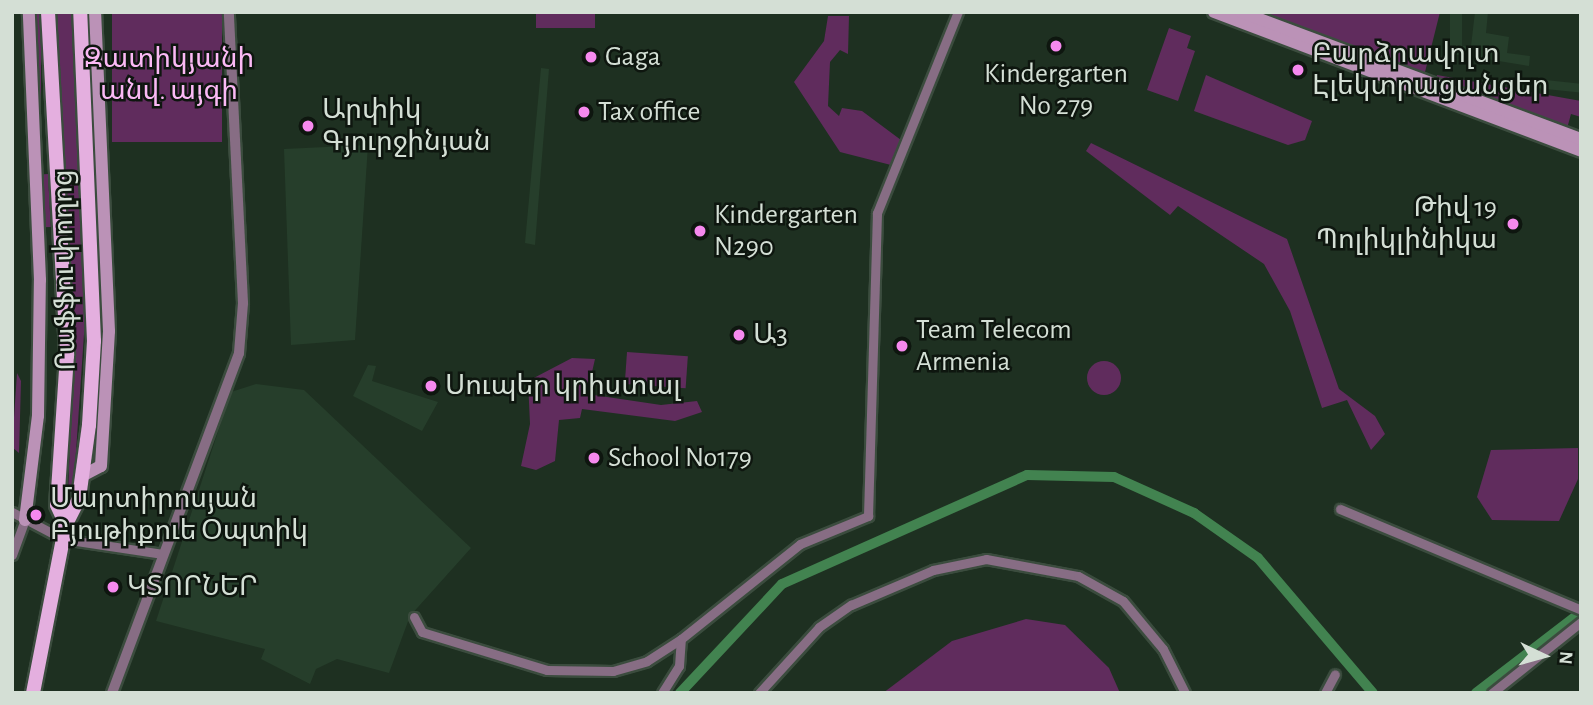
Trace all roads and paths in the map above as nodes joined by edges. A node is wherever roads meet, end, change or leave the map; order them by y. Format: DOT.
graph roads {
  1 [pos="29,12"];
  2 [pos="48,12"];
  3 [pos="80,12"];
  4 [pos="95,12"];
  5 [pos="229,12"];
  6 [pos="958,12"];
  7 [pos="1241,12"];
  8 [pos="1217,13"];
  9 [pos="1429,92"];
  10 [pos="1581,139"];
  11 [pos="1581,151"];
  12 [pos="82,476"];
  13 [pos="1340,509"];
  14 [pos="12,512"];
  15 [pos="25,520"];
  16 [pos="66,524"];
  17 [pos="63,540"];
  18 [pos="163,554"];
  19 [pos="12,555"];
  20 [pos="1581,610"];
  21 [pos="414,617"];
  22 [pos="1581,622"];
  23 [pos="681,639"];
  24 [pos="1335,674"];
  25 [pos="33,693"];
  26 [pos="112,693"];
  27 [pos="662,693"];
  28 [pos="759,693"];
  29 [pos="1185,693"];
  30 [pos="1325,693"];
  31 [pos="1492,693"];
  1 -- 15 [label="main road"];
  2 -- 16 [label="main road, Րաֆֆու փողոց"];
  3 -- 12 [label="main road, Րաֆֆու փողոց"];
  4 -- 12 [label="main road"];
  5 -- 18 [label="street"];
  6 -- 23 [label="street"];
  7 -- 9 [label="main road"];
  8 -- 9 [label="main road"];
  9 -- 10 [label="main road"];
  9 -- 11 [label="main road"];
  12 -- 16 [label="main road, Րաֆֆու փողոց"];
  13 -- 20 [label="street"];
  14 -- 15 [label="street"];
  15 -- 17 [label="street"];
  15 -- 19 [label="street"];
  16 -- 17 [label="main road, Րաֆֆու փողոց"];
  17 -- 18 [label="street"];
  17 -- 25 [label="main road, Րաֆֆու փողոց"];
  18 -- 26 [label="street"];
  21 -- 23 [label="street"];
  22 -- 31 [label="street"];
  23 -- 27 [label="street"];
  24 -- 30 [label="street"];
  28 -- 29 [label="street"];
}
